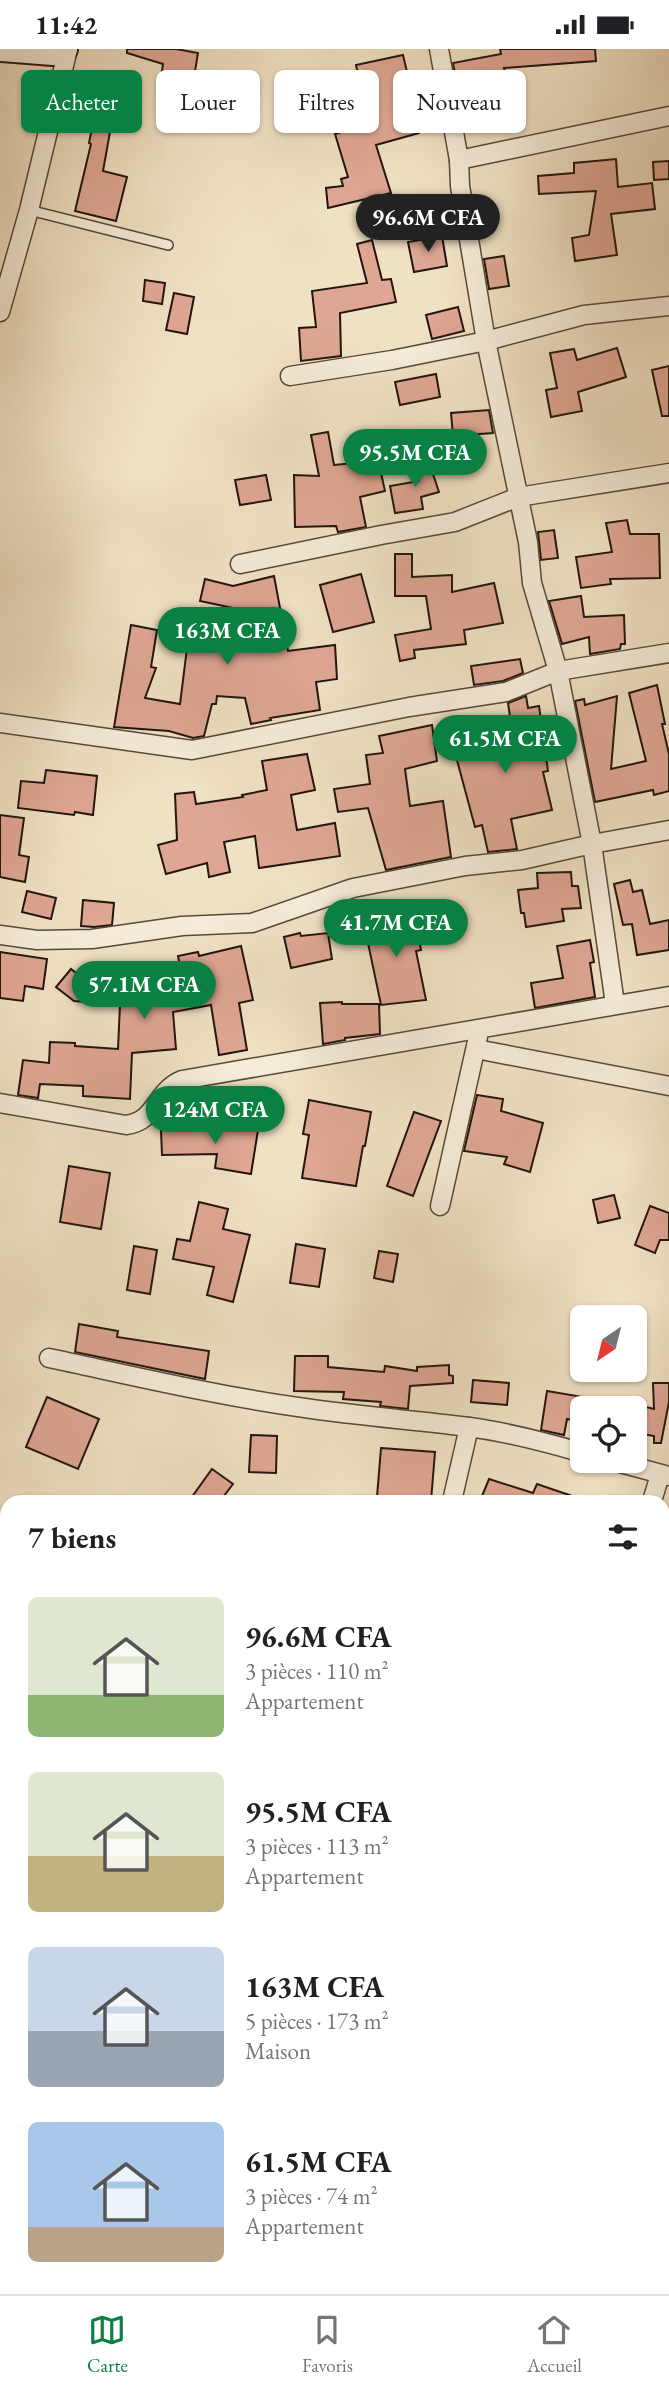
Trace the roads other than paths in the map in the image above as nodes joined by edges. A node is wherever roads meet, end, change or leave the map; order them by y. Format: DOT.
graph roads {
  1 [pos="2,49"];
  2 [pos="66,49"];
  3 [pos="439,49"];
  4 [pos="669,116"];
  5 [pos="459,160"];
  6 [pos="29,210"];
  7 [pos="168,245"];
  8 [pos="669,306"];
  9 [pos="0,313"];
  10 [pos="486,341"];
  11 [pos="290,376"];
  12 [pos="669,474"];
  13 [pos="518,497"];
  14 [pos="240,564"];
  15 [pos="669,653"];
  16 [pos="558,671"];
  17 [pos="0,723"];
  18 [pos="669,831"];
  19 [pos="592,844"];
  20 [pos="0,935"];
  21 [pos="669,996"];
  22 [pos="615,1004"];
  23 [pos="480,1027"];
  24 [pos="477,1049"];
  25 [pos="669,1086"];
  26 [pos="0,1103"];
  27 [pos="440,1206"];
  28 [pos="48,1358"];
  29 [pos="470,1427"];
  30 [pos="570,1449"];
  31 [pos="647,1471"];
  32 [pos="665,1476"];
  33 [pos="453,1495"];
  34 [pos="655,1495"];
  1 -- 2 [label="main road"];
  2 -- 6 [label="street"];
  3 -- 5 [label="street"];
  4 -- 5 [label="street"];
  5 -- 10 [label="street"];
  6 -- 7 [label="lane"];
  6 -- 9 [label="street"];
  8 -- 10 [label="street"];
  10 -- 11 [label="street"];
  10 -- 13 [label="street"];
  12 -- 13 [label="street"];
  13 -- 14 [label="street"];
  13 -- 16 [label="street"];
  15 -- 16 [label="street"];
  16 -- 17 [label="street"];
  16 -- 19 [label="street"];
  18 -- 19 [label="street"];
  19 -- 20 [label="street"];
  19 -- 22 [label="street"];
  21 -- 22 [label="street"];
  22 -- 23 [label="street"];
  23 -- 24 [label="street"];
  23 -- 26 [label="street"];
  24 -- 25 [label="street"];
  24 -- 27 [label="street"];
  28 -- 29 [label="street"];
  29 -- 30 [label="street"];
  29 -- 33 [label="street"];
  31 -- 32 [label="street"];
  32 -- 34 [label="street"];
}
